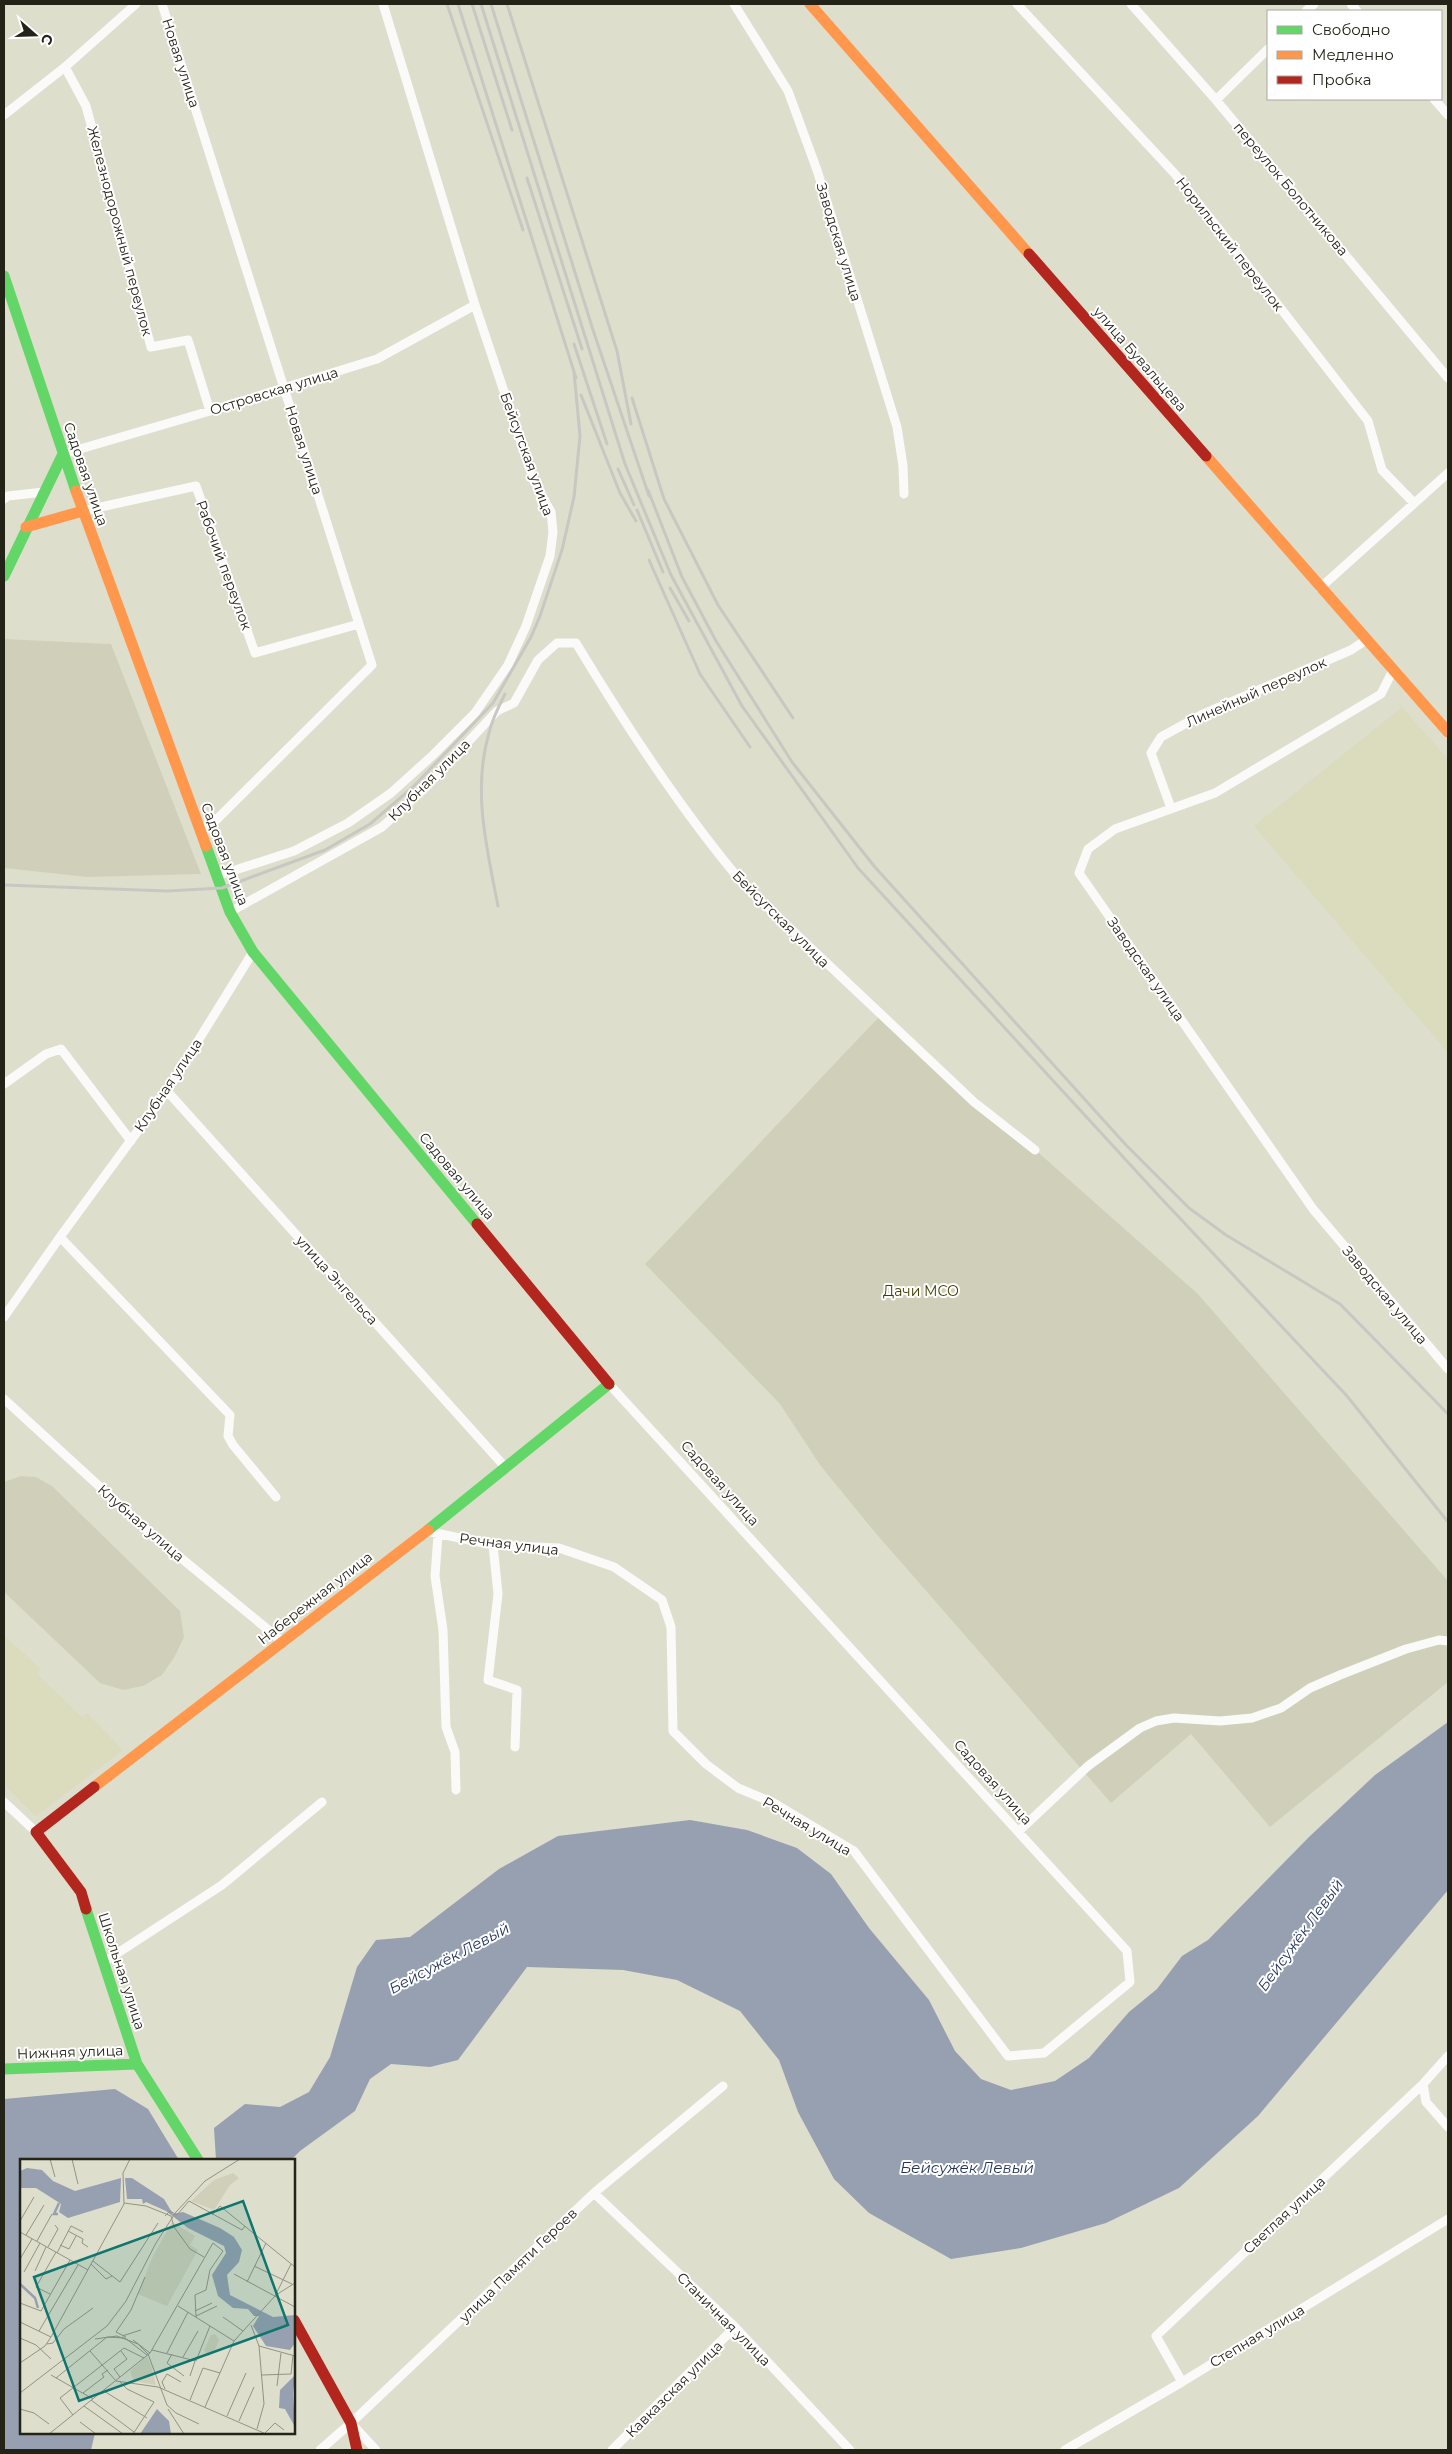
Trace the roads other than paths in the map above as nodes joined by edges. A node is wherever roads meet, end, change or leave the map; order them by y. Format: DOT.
graph roads {
  1 [pos="136,4"];
  2 [pos="162,4"];
  3 [pos="384,4"];
  4 [pos="734,4"];
  5 [pos="810,4"];
  6 [pos="1017,4"];
  7 [pos="1131,4"];
  8 [pos="1267,50"];
  9 [pos="65,67"];
  10 [pos="1216,100"];
  11 [pos="1435,100"];
  12 [pos="4,115"];
  13 [pos="1448,115"];
  14 [pos="4,276"];
  15 [pos="6,295"];
  16 [pos="474,304"];
  17 [pos="1448,378"];
  18 [pos="284,388"];
  19 [pos="210,411"];
  20 [pos="63,454"];
  21 [pos="1448,474"];
  22 [pos="44,492"];
  23 [pos="904,494"];
  24 [pos="4,499"];
  25 [pos="1414,503"];
  26 [pos="83,511"];
  27 [pos="26,527"];
  28 [pos="4,576"];
  29 [pos="1320,588"];
  30 [pos="359,624"];
  31 [pos="1366,640"];
  32 [pos="576,643"];
  33 [pos="1393,670"];
  34 [pos="1448,732"];
  35 [pos="1171,808"];
  36 [pos="201,835"];
  37 [pos="217,876"];
  38 [pos="230,912"];
  39 [pos="253,952"];
  40 [pos="4,1084"];
  41 [pos="168,1091"];
  42 [pos="130,1141"];
  43 [pos="1035,1150"];
  44 [pos="60,1237"];
  45 [pos="4,1318"];
  46 [pos="1448,1370"];
  47 [pos="609,1384"];
  48 [pos="4,1399"];
  49 [pos="506,1468"];
  50 [pos="276,1497"];
  51 [pos="426,1531"];
  52 [pos="438,1535"];
  53 [pos="493,1545"];
  54 [pos="1448,1641"];
  55 [pos="283,1642"];
  56 [pos="515,1747"];
  57 [pos="456,1790"];
  58 [pos="4,1802"];
  59 [pos="322,1802"];
  60 [pos="36,1832"];
  61 [pos="1018,1832"];
  62 [pos="1126,1951"];
  63 [pos="104,1962"];
  64 [pos="1448,2056"];
  65 [pos="137,2064"];
  66 [pos="4,2069"];
  67 [pos="1422,2084"];
  68 [pos="723,2086"];
  69 [pos="1448,2127"];
  70 [pos="196,2159"];
  71 [pos="594,2193"];
  72 [pos="1448,2219"];
  73 [pos="295,2322"];
  74 [pos="735,2327"];
  75 [pos="1182,2382"];
  76 [pos="351,2423"];
  77 [pos="320,2450"];
  78 [pos="357,2450"];
  79 [pos="376,2450"];
  80 [pos="612,2450"];
  81 [pos="850,2450"];
  82 [pos="1065,2450"];
  1 -- 9 [label="street"];
  2 -- 18 [label="street, Новая улица"];
  3 -- 16 [label="street, Бейсугская улица"];
  4 -- 23 [label="street, Заводская улица"];
  5 -- 29 [label="street, улица Бувальцева"];
  6 -- 25 [label="street, Норильский переулок"];
  7 -- 10 [label="street, переулок Болотникова"];
  8 -- 10 [label="street"];
  9 -- 12 [label="street"];
  9 -- 19 [label="street, Железнодорожный переулок"];
  10 -- 17 [label="street, переулок Болотникова"];
  11 -- 13 [label="street"];
  14 -- 15 [label="street, Садовая улица"];
  15 -- 20 [label="street, Садовая улица"];
  16 -- 18 [label="street, Островская улица"];
  16 -- 37 [label="street, Бейсугская улица"];
  18 -- 19 [label="street, Островская улица"];
  18 -- 30 [label="street, Новая улица"];
  19 -- 20 [label="street, Островская улица"];
  20 -- 22 [label="street"];
  20 -- 26 [label="street, Садовая улица"];
  21 -- 25 [label="street"];
  22 -- 24 [label="street"];
  22 -- 27 [label="street"];
  25 -- 29 [label="street"];
  26 -- 27 [label="street"];
  26 -- 30 [label="street, Рабочий переулок"];
  26 -- 36 [label="street, Садовая улица"];
  27 -- 28 [label="street"];
  29 -- 31 [label="street, улица Бувальцева"];
  30 -- 36 [label="street, Новая улица"];
  31 -- 33 [label="street, улица Бувальцева"];
  31 -- 35 [label="street, Линейный переулок"];
  32 -- 38 [label="street, Клубная улица"];
  32 -- 43 [label="street, Бейсугская улица"];
  33 -- 34 [label="street, улица Бувальцева"];
  33 -- 35 [label="street, Заводская улица"];
  35 -- 46 [label="street, Заводская улица"];
  36 -- 37 [label="street, Садовая улица"];
  37 -- 38 [label="street, Садовая улица"];
  38 -- 39 [label="street, Садовая улица"];
  39 -- 41 [label="street, Клубная улица"];
  39 -- 47 [label="street, Садовая улица"];
  40 -- 42 [label="street, Клубная улица"];
  41 -- 42 [label="street, Клубная улица"];
  41 -- 49 [label="street, улица Энгельса"];
  42 -- 44 [label="street, Клубная улица"];
  44 -- 45 [label="street, Клубная улица"];
  44 -- 50 [label="street"];
  47 -- 49 [label="street, Набережная улица"];
  47 -- 61 [label="street, Садовая улица"];
  48 -- 55 [label="street, Клубная улица"];
  49 -- 51 [label="street, Набережная улица"];
  51 -- 52 [label="street, Речная улица"];
  51 -- 55 [label="street, Набережная улица"];
  52 -- 53 [label="street, Речная улица"];
  52 -- 57 [label="street"];
  53 -- 56 [label="street"];
  53 -- 62 [label="street, Речная улица"];
  54 -- 61 [label="street"];
  55 -- 60 [label="street, Набережная улица"];
  58 -- 60 [label="street, Школьная улица"];
  59 -- 63 [label="street"];
  60 -- 63 [label="street, Школьная улица"];
  61 -- 62 [label="street, Садовая улица"];
  63 -- 65 [label="street, Школьная улица"];
  64 -- 67 [label="street, Светлая улица"];
  65 -- 66 [label="street, Нижняя улица"];
  65 -- 70 [label="street, Школьная улица"];
  67 -- 69 [label="street"];
  67 -- 75 [label="street, Светлая улица"];
  68 -- 71 [label="street, улица Памяти Героев"];
  71 -- 74 [label="street, Станичная улица"];
  71 -- 76 [label="street, улица Памяти Героев"];
  72 -- 75 [label="street, Степная улица"];
  73 -- 76 [label="street"];
  74 -- 80 [label="street, Кавказская улица"];
  74 -- 81 [label="street, Станичная улица"];
  75 -- 82 [label="street, Степная улица"];
  76 -- 77 [label="street, улица Памяти Героев"];
  76 -- 78 [label="street"];
  76 -- 79 [label="street"];
}
